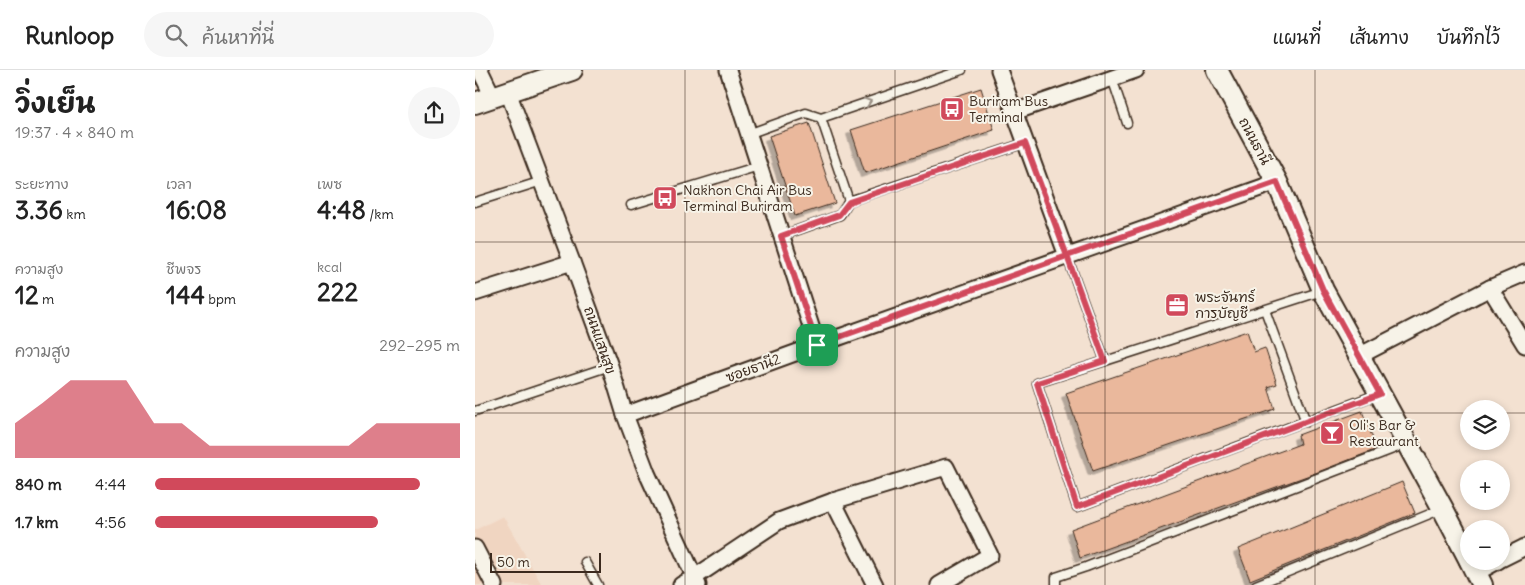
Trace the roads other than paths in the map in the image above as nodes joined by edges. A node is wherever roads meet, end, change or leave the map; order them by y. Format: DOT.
graph roads {
  1 [pos="480,70"];
  2 [pos="572,70"];
  3 [pos="728,70"];
  4 [pos="962,70"];
  5 [pos="999,70"];
  6 [pos="1136,70"];
  7 [pos="1217,70"];
  8 [pos="1112,78"];
  9 [pos="492,97"];
  10 [pos="1014,112"];
  11 [pos="821,118"];
  12 [pos="1127,123"];
  13 [pos="748,134"];
  14 [pos="1025,143"];
  15 [pos="759,166"];
  16 [pos="542,181"];
  17 [pos="1277,182"];
  18 [pos="475,202"];
  19 [pos="849,202"];
  20 [pos="631,205"];
  21 [pos="781,236"];
  22 [pos="1067,256"];
  23 [pos="572,262"];
  24 [pos="1525,273"];
  25 [pos="1490,288"];
  26 [pos="1323,290"];
  27 [pos="475,293"];
  28 [pos="1265,310"];
  29 [pos="817,345"];
  30 [pos="1525,345"];
  31 [pos="1359,356"];
  32 [pos="1105,361"];
  33 [pos="610,366"];
  34 [pos="1380,394"];
  35 [pos="475,411"];
  36 [pos="625,415"];
  37 [pos="1306,422"];
  38 [pos="1408,444"];
  39 [pos="833,501"];
  40 [pos="1443,509"];
  41 [pos="1460,542"];
  42 [pos="1525,546"];
  43 [pos="475,548"];
  44 [pos="1510,554"];
  45 [pos="585,562"];
  46 [pos="697,581"];
  47 [pos="494,585"];
  48 [pos="598,585"];
  49 [pos="681,585"];
  50 [pos="875,585"];
  51 [pos="939,585"];
  52 [pos="1056,585"];
  53 [pos="1256,585"];
  1 -- 9 [label="street, ถนนแสนสุข"];
  2 -- 9 [label="street"];
  3 -- 13 [label="street"];
  11 -- 4 [label="lane, one-way"];
  5 -- 10 [label="street"];
  6 -- 8 [label="street"];
  7 -- 17 [label="street, ถนนธานี"];
  8 -- 10 [label="street"];
  8 -- 12 [label="lane"];
  9 -- 16 [label="street, ถนนแสนสุข"];
  10 -- 14 [label="street"];
  11 -- 13 [label="lane"];
  11 -- 19 [label="lane"];
  13 -- 15 [label="street"];
  14 -- 19 [label="lane"];
  14 -- 22 [label="street"];
  15 -- 20 [label="lane"];
  15 -- 21 [label="street"];
  16 -- 18 [label="lane"];
  16 -- 23 [label="street, ถนนแสนสุข"];
  17 -- 22 [label="street, ซอยธานี2"];
  17 -- 26 [label="street, ถนนธานี"];
  19 -- 21 [label="lane"];
  21 -- 29 [label="street"];
  22 -- 29 [label="street, ซอยธานี2"];
  22 -- 32 [label="lane"];
  23 -- 27 [label="street"];
  23 -- 33 [label="street, ถนนแสนสุข"];
  24 -- 25 [label="street"];
  25 -- 30 [label="street"];
  25 -- 31 [label="street"];
  26 -- 28 [label="lane"];
  26 -- 31 [label="street, ถนนธานี"];
  28 -- 32 [label="lane"];
  28 -- 37 [label="lane"];
  29 -- 36 [label="street, ซอยธานี2"];
  31 -- 34 [label="street, ถนนธานี"];
  32 -- 37 [label="lane"];
  33 -- 35 [label="lane"];
  33 -- 36 [label="street, ถนนแสนสุข"];
  34 -- 37 [label="lane"];
  34 -- 38 [label="street, ถนนธานี"];
  36 -- 46 [label="street, ถนนแสนสุข"];
  38 -- 40 [label="street, ถนนธานี"];
  38 -- 52 [label="lane"];
  39 -- 46 [label="street"];
  39 -- 50 [label="street"];
  39 -- 51 [label="street"];
  40 -- 41 [label="street, ถนนธานี"];
  40 -- 53 [label="lane"];
  42 -- 44 [label="street"];
  43 -- 47 [label="street"];
  45 -- 48 [label="lane"];
  46 -- 49 [label="street"];
}
